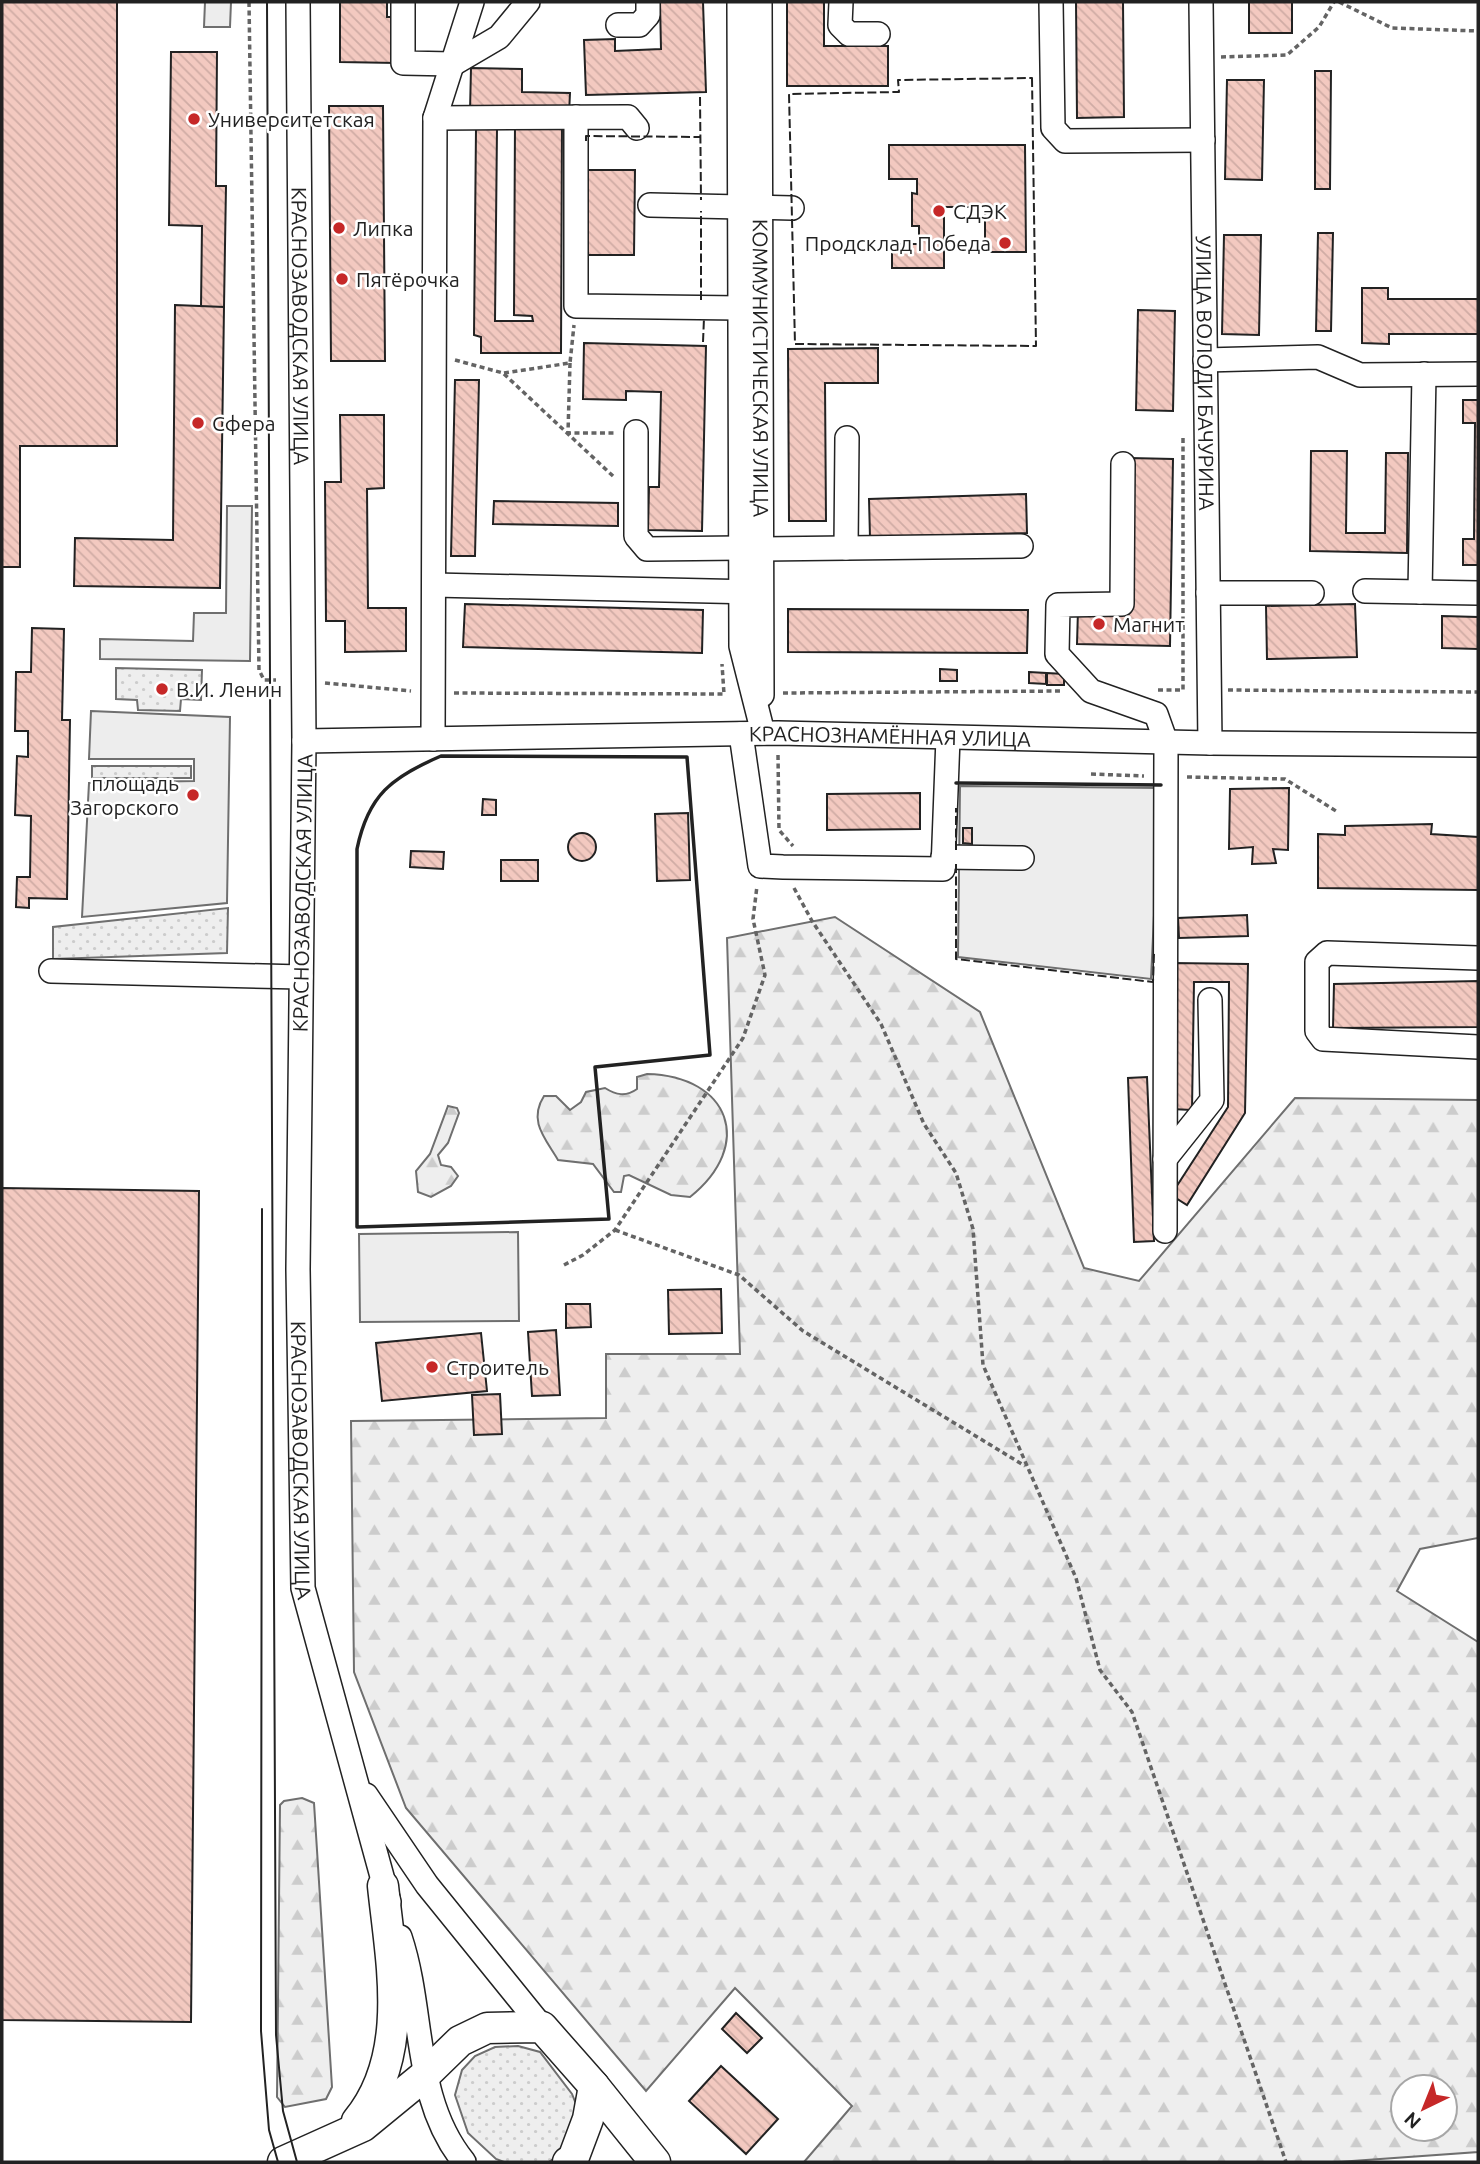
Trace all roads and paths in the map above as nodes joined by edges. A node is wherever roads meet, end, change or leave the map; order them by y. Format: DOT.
graph roads {
  1 [pos="249,2"];
  2 [pos="298,2"];
  3 [pos="403,2"];
  4 [pos="472,2"];
  5 [pos="528,2"];
  6 [pos="648,2"];
  7 [pos="739,2"];
  8 [pos="760,2"];
  9 [pos="841,2"];
  10 [pos="1051,2"];
  11 [pos="1201,2"];
  12 [pos="1337,2"];
  13 [pos="618,25"];
  14 [pos="1478,32"];
  15 [pos="878,34"];
  16 [pos="1202,57"];
  17 [pos="453,64"];
  18 [pos="576,117"];
  19 [pos="435,118"];
  20 [pos="637,128"];
  21 [pos="1203,140"];
  22 [pos="650,205"];
  23 [pos="750,207"];
  24 [pos="792,208"];
  25 [pos="576,306"];
  26 [pos="740,308"];
  27 [pos="434,355"];
  28 [pos="1205,360"];
  29 [pos="570,363"];
  30 [pos="503,373"];
  31 [pos="1424,374"];
  32 [pos="1478,374"];
  33 [pos="636,432"];
  34 [pos="568,433"];
  35 [pos="847,438"];
  36 [pos="1123,464"];
  37 [pos="636,497"];
  38 [pos="1021,546"];
  39 [pos="846,548"];
  40 [pos="751,549"];
  41 [pos="434,585"];
  42 [pos="1365,591"];
  43 [pos="751,592"];
  44 [pos="1420,592"];
  45 [pos="1208,593"];
  46 [pos="1311,593"];
  47 [pos="1478,593"];
  48 [pos="276,680"];
  49 [pos="319,683"];
  50 [pos="224,686"];
  51 [pos="250,690"];
  52 [pos="1156,690"];
  53 [pos="1182,690"];
  54 [pos="1224,690"];
  55 [pos="1091,691"];
  56 [pos="778,692"];
  57 [pos="1478,692"];
  58 [pos="433,693"];
  59 [pos="724,694"];
  60 [pos="752,734"];
  61 [pos="948,737"];
  62 [pos="433,739"];
  63 [pos="304,741"];
  64 [pos="1166,742"];
  65 [pos="1210,743"];
  66 [pos="1478,745"];
  67 [pos="778,755"];
  68 [pos="1091,774"];
  69 [pos="1166,777"];
  70 [pos="1336,811"];
  71 [pos="943,857"];
  72 [pos="1022,858"];
  73 [pos="771,867"];
  74 [pos="811,867"];
  75 [pos="1478,958"];
  76 [pos="51,971"];
  77 [pos="301,976"];
  78 [pos="1210,1000"];
  79 [pos="1478,1047"];
  80 [pos="1165,1159"];
  81 [pos="615,1230"];
  82 [pos="1165,1231"];
  83 [pos="564,1265"];
  84 [pos="1027,1467"];
  85 [pos="354,1778"];
  86 [pos="383,1885"];
  87 [pos="542,2027"];
  88 [pos="424,2076"];
  89 [pos="594,2086"];
  90 [pos="345,2135"];
  91 [pos="283,2162"];
  92 [pos="464,2162"];
  93 [pos="568,2162"];
  94 [pos="655,2162"];
  95 [pos="1286,2162"];
  1 -- 48 [label="path"];
  2 -- 63 [label="street, КРАСНОЗАВОДСКАЯ УЛИЦА"];
  3 -- 17 [label="street"];
  4 -- 17 [label="street"];
  5 -- 17 [label="street"];
  6 -- 13 [label="street"];
  7 -- 23 [label="street"];
  8 -- 23 [label="street, КОММУНИСТИЧЕСКАЯ УЛИЦА"];
  9 -- 15 [label="street"];
  10 -- 21 [label="street"];
  11 -- 16 [label="street, УЛИЦА ВОЛОДИ БАЧУРИНА"];
  12 -- 14 [label="path"];
  12 -- 16 [label="path"];
  16 -- 21 [label="street, УЛИЦА ВОЛОДИ БАЧУРИНА"];
  17 -- 19 [label="street"];
  18 -- 19 [label="street"];
  18 -- 20 [label="street"];
  18 -- 25 [label="street"];
  19 -- 27 [label="street"];
  21 -- 28 [label="street, УЛИЦА ВОЛОДИ БАЧУРИНА"];
  22 -- 23 [label="street"];
  23 -- 24 [label="street"];
  23 -- 26 [label="street"];
  23 -- 40 [label="street, КОММУНИСТИЧЕСКАЯ УЛИЦА"];
  25 -- 26 [label="street"];
  25 -- 29 [label="path"];
  26 -- 40 [label="street"];
  27 -- 30 [label="path"];
  27 -- 41 [label="street"];
  28 -- 31 [label="street"];
  28 -- 45 [label="street, УЛИЦА ВОЛОДИ БАЧУРИНА"];
  29 -- 30 [label="path"];
  29 -- 34 [label="path"];
  30 -- 34 [label="path"];
  31 -- 32 [label="street"];
  31 -- 44 [label="street"];
  33 -- 34 [label="path"];
  33 -- 37 [label="street"];
  34 -- 37 [label="path"];
  35 -- 39 [label="street"];
  36 -- 55 [label="street"];
  37 -- 40 [label="street"];
  38 -- 39 [label="street"];
  39 -- 40 [label="street"];
  40 -- 43 [label="street, КОММУНИСТИЧЕСКАЯ УЛИЦА"];
  41 -- 43 [label="street"];
  41 -- 58 [label="street"];
  42 -- 44 [label="street"];
  43 -- 60 [label="street, КОММУНИСТИЧЕСКАЯ УЛИЦА"];
  44 -- 47 [label="street"];
  45 -- 46 [label="street"];
  45 -- 65 [label="street, УЛИЦА ВОЛОДИ БАЧУРИНА"];
  49 -- 58 [label="path"];
  50 -- 51 [label="path"];
  52 -- 53 [label="path"];
  54 -- 57 [label="path"];
  55 -- 56 [label="path"];
  55 -- 64 [label="street"];
  58 -- 59 [label="path"];
  58 -- 62 [label="street"];
  60 -- 61 [label="street, КРАСНОЗНАМЁННАЯ УЛИЦА"];
  60 -- 62 [label="street, КРАСНОЗНАМЁННАЯ УЛИЦА"];
  60 -- 73 [label="street, КОММУНИСТИЧЕСКАЯ УЛИЦА"];
  61 -- 64 [label="street, КРАСНОЗНАМЁННАЯ УЛИЦА"];
  61 -- 71 [label="street"];
  62 -- 63 [label="street, КРАСНОЗНАМЁННАЯ УЛИЦА"];
  63 -- 77 [label="street, КРАСНОЗАВОДСКАЯ УЛИЦА"];
  64 -- 65 [label="street, КРАСНОЗНАМЁННАЯ УЛИЦА"];
  64 -- 69 [label="street"];
  65 -- 66 [label="street, КРАСНОЗНАМЁННАЯ УЛИЦА"];
  67 -- 74 [label="path"];
  68 -- 69 [label="path"];
  69 -- 70 [label="path"];
  69 -- 80 [label="street"];
  71 -- 72 [label="street"];
  71 -- 74 [label="street"];
  73 -- 74 [label="street"];
  73 -- 81 [label="path"];
  73 -- 84 [label="path"];
  75 -- 79 [label="street"];
  76 -- 77 [label="street"];
  77 -- 85 [label="street, КРАСНОЗАВОДСКАЯ УЛИЦА"];
  78 -- 80 [label="street"];
  80 -- 82 [label="street"];
  81 -- 83 [label="path"];
  81 -- 84 [label="path"];
  84 -- 95 [label="path"];
  85 -- 86 [label="street, КРАСНОЗАВОДСКАЯ УЛИЦА"];
  85 -- 87 [label="street"];
  86 -- 88 [label="street, КРАСНОЗАВОДСКАЯ УЛИЦА"];
  86 -- 90 [label="main road"];
  87 -- 88 [label="main road"];
  87 -- 89 [label="main road"];
  88 -- 90 [label="main road"];
  88 -- 92 [label="street, КРАСНОЗАВОДСКАЯ УЛИЦА"];
  89 -- 93 [label="main road"];
  89 -- 94 [label="main road"];
  90 -- 91 [label="main road"];
}
